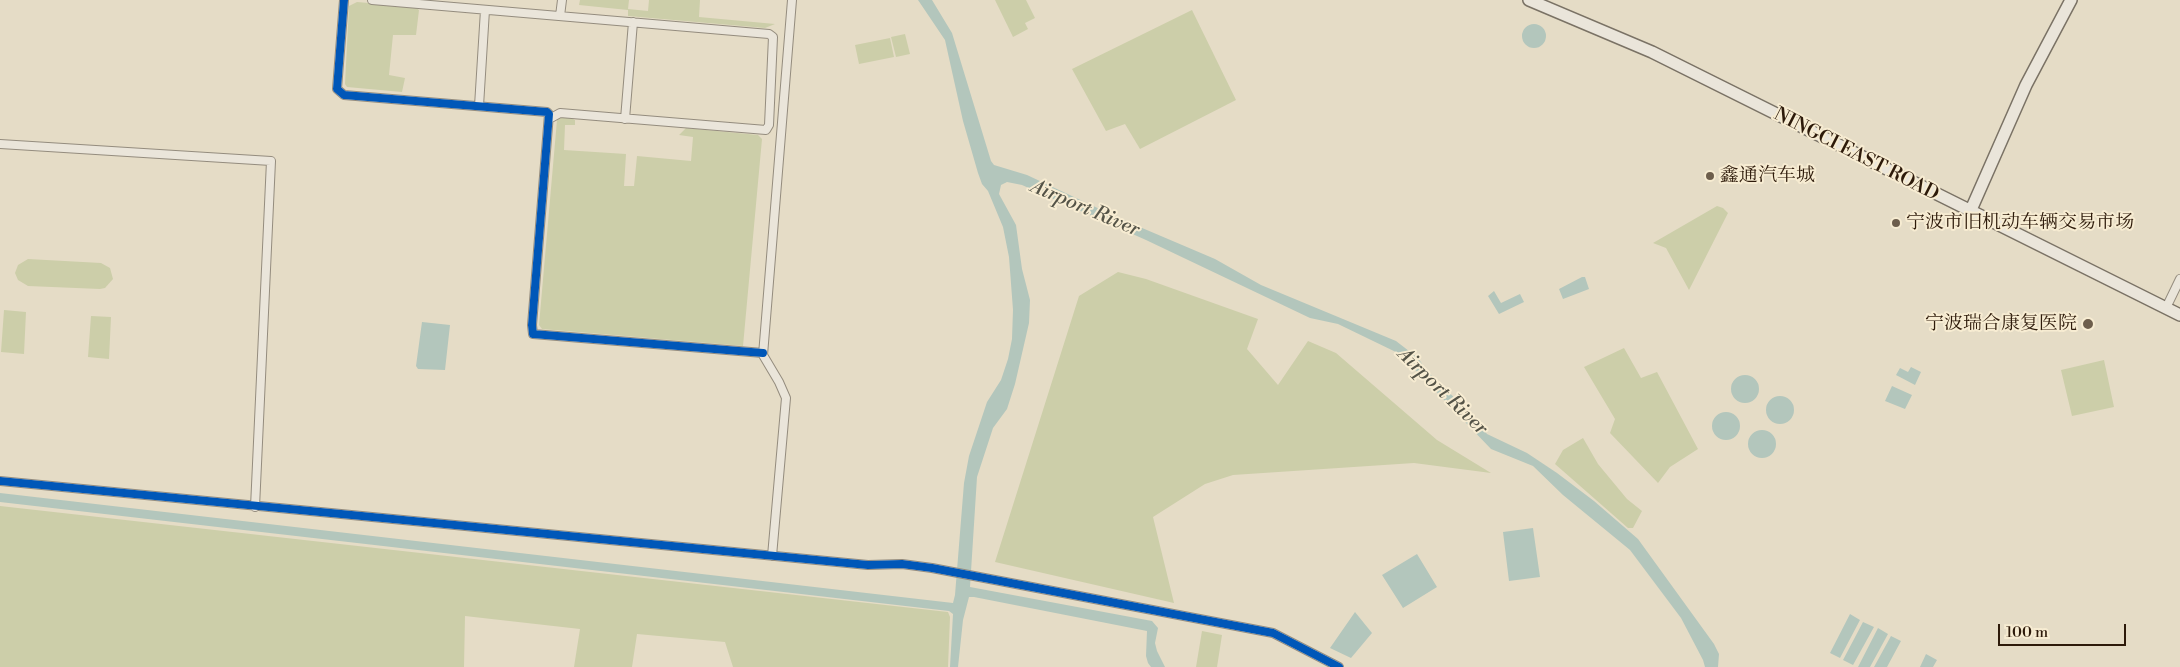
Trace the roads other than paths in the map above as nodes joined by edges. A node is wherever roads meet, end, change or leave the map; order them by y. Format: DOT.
graph roads {
  1 [pos="344,0"];
  2 [pos="372,0"];
  3 [pos="562,0"];
  4 [pos="792,0"];
  5 [pos="1529,0"];
  6 [pos="2071,0"];
  7 [pos="485,10"];
  8 [pos="560,16"];
  9 [pos="633,22"];
  10 [pos="479,106"];
  11 [pos="551,118"];
  12 [pos="625,119"];
  13 [pos="0,144"];
  14 [pos="1970,212"];
  15 [pos="2180,279"];
  16 [pos="2166,308"];
  17 [pos="2180,315"];
  18 [pos="763,353"];
  19 [pos="0,480"];
  20 [pos="255,507"];
  21 [pos="772,556"];
  22 [pos="1339,667"];
  1 -- 10 [label="street"];
  2 -- 7 [label="street"];
  3 -- 8 [label="street"];
  4 -- 18 [label="street"];
  5 -- 14 [label="main road, NINGCI EAST ROAD"];
  6 -- 14 [label="main road"];
  7 -- 8 [label="street"];
  7 -- 10 [label="street"];
  8 -- 9 [label="street"];
  9 -- 12 [label="street"];
  9 -- 12 [label="street"];
  10 -- 11 [label="street"];
  11 -- 12 [label="street"];
  11 -- 18 [label="street"];
  13 -- 20 [label="street"];
  14 -- 16 [label="main road, NINGCI EAST ROAD"];
  15 -- 16 [label="street"];
  16 -- 17 [label="main road, NINGCI EAST ROAD"];
  18 -- 21 [label="street"];
  19 -- 20 [label="street"];
  20 -- 21 [label="street"];
  21 -- 22 [label="street"];
}
